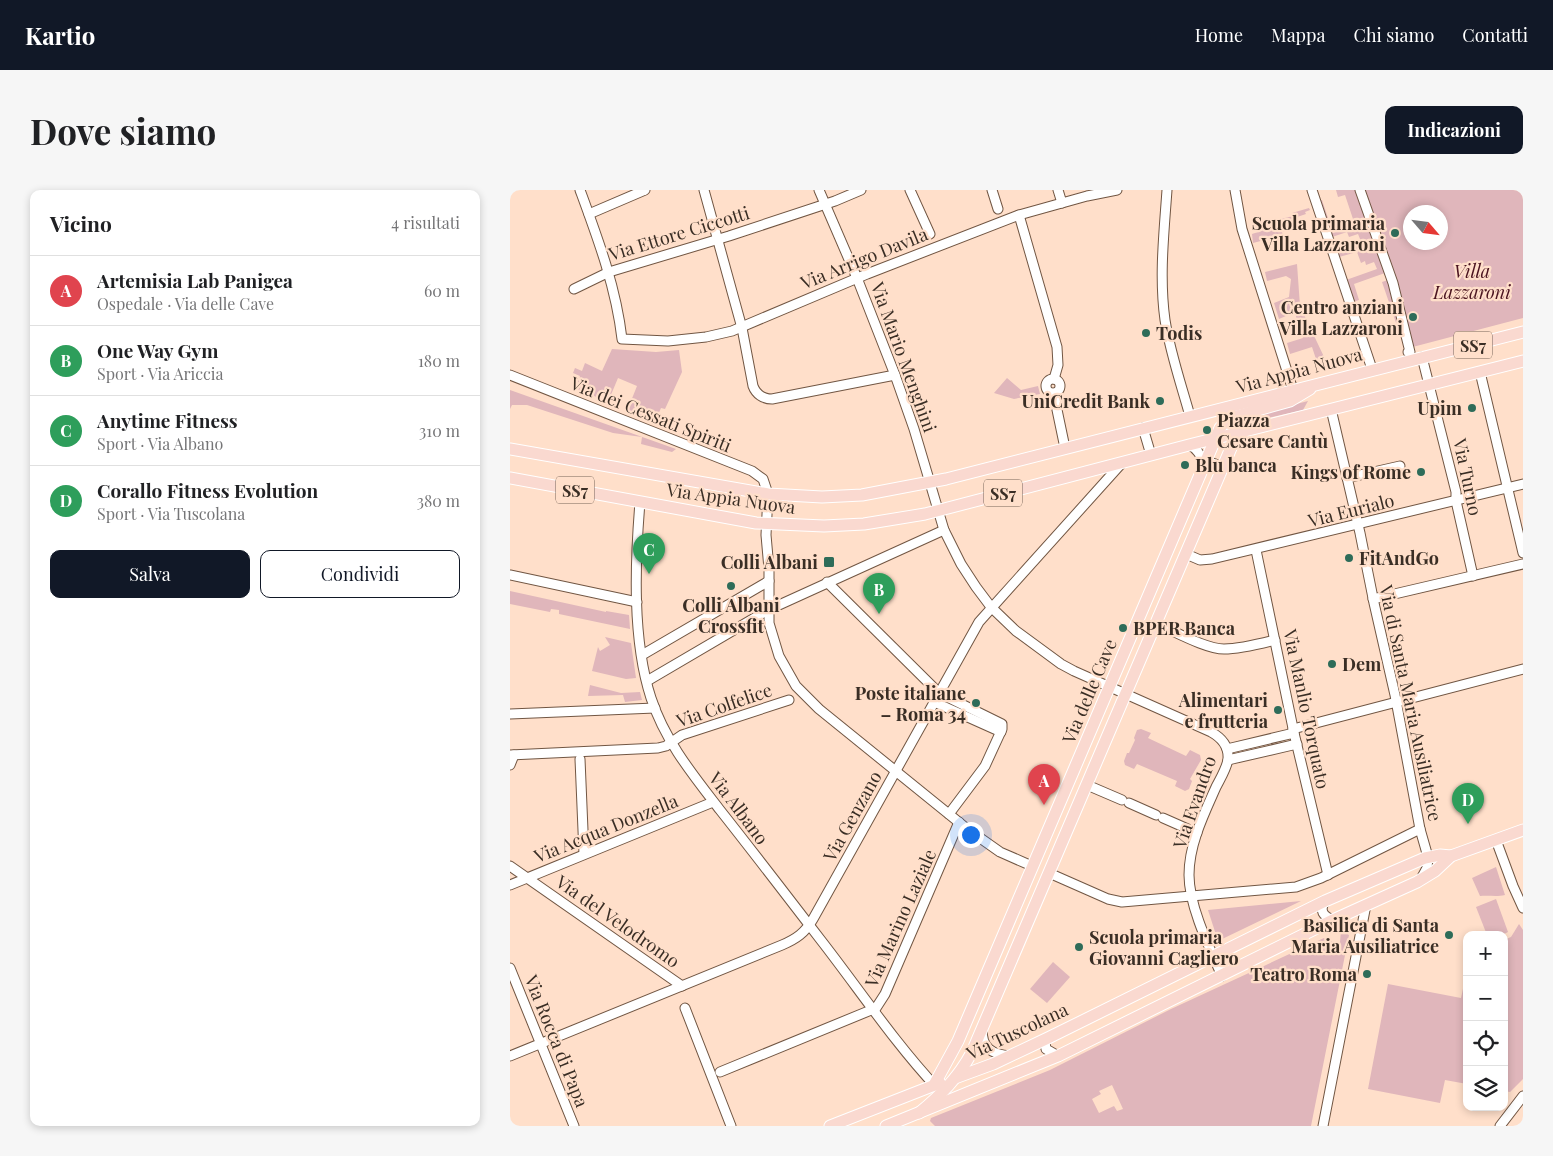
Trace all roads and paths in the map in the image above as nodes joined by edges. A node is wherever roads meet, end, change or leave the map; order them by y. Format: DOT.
graph roads {
  1 [pos="580,190"];
  2 [pos="645,190"];
  3 [pos="704,190"];
  4 [pos="818,190"];
  5 [pos="861,190"];
  6 [pos="910,190"];
  7 [pos="992,190"];
  8 [pos="1058,190"];
  9 [pos="1117,190"];
  10 [pos="1161,190"];
  11 [pos="1167,190"];
  12 [pos="1235,190"];
  13 [pos="1312,190"];
  14 [pos="1360,190"];
  15 [pos="1062,203"];
  16 [pos="825,204"];
  17 [pos="998,209"];
  18 [pos="589,214"];
  19 [pos="1019,215"];
  20 [pos="930,234"];
  21 [pos="718,239"];
  22 [pos="609,272"];
  23 [pos="857,278"];
  24 [pos="574,289"];
  25 [pos="742,328"];
  26 [pos="1523,332"];
  27 [pos="1408,352"];
  28 [pos="1422,357"];
  29 [pos="1523,361"];
  30 [pos="1372,369"];
  31 [pos="1480,372"];
  32 [pos="895,375"];
  33 [pos="514,376"];
  34 [pos="1317,384"];
  35 [pos="1430,384"];
  36 [pos="1293,390"];
  37 [pos="1331,409"];
  38 [pos="1190,416"];
  39 [pos="1143,428"];
  40 [pos="1237,434"];
  41 [pos="1216,439"];
  42 [pos="1189,445"];
  43 [pos="1065,448"];
  44 [pos="510,449"];
  45 [pos="1151,455"];
  46 [pos="1121,464"];
  47 [pos="1400,466"];
  48 [pos="1204,467"];
  49 [pos="1220,475"];
  50 [pos="510,478"];
  51 [pos="1347,478"];
  52 [pos="929,483"];
  53 [pos="1523,484"];
  54 [pos="1506,488"];
  55 [pos="768,494"];
  56 [pos="1456,500"];
  57 [pos="640,502"];
  58 [pos="938,511"];
  59 [pos="766,524"];
  60 [pos="1358,525"];
  61 [pos="944,530"];
  62 [pos="1256,550"];
  63 [pos="1523,553"];
  64 [pos="1186,554"];
  65 [pos="1523,564"];
  66 [pos="510,575"];
  67 [pos="1473,576"];
  68 [pos="769,581"];
  69 [pos="827,582"];
  70 [pos="1373,599"];
  71 [pos="637,602"];
  72 [pos="991,607"];
  73 [pos="768,610"];
  74 [pos="1157,624"];
  75 [pos="1275,640"];
  76 [pos="642,655"];
  77 [pos="1523,669"];
  78 [pos="647,681"];
  79 [pos="1110,687"];
  80 [pos="939,692"];
  81 [pos="1126,694"];
  82 [pos="789,700"];
  83 [pos="934,702"];
  84 [pos="1396,702"];
  85 [pos="655,708"];
  86 [pos="510,714"];
  87 [pos="1294,731"];
  88 [pos="1001,732"];
  89 [pos="670,743"];
  90 [pos="1297,744"];
  91 [pos="1227,749"];
  92 [pos="512,755"];
  93 [pos="580,759"];
  94 [pos="1228,760"];
  95 [pos="510,765"];
  96 [pos="895,771"];
  97 [pos="1087,785"];
  98 [pos="713,802"];
  99 [pos="949,814"];
  100 [pos="959,822"];
  101 [pos="1420,829"];
  102 [pos="1523,830"];
  103 [pos="1197,833"];
  104 [pos="1496,840"];
  105 [pos="584,854"];
  106 [pos="1451,856"];
  107 [pos="1428,857"];
  108 [pos="510,866"];
  109 [pos="1032,866"];
  110 [pos="1049,874"];
  111 [pos="1328,875"];
  112 [pos="528,877"];
  113 [pos="1420,880"];
  114 [pos="510,885"];
  115 [pos="1190,896"];
  116 [pos="1324,901"];
  117 [pos="1366,905"];
  118 [pos="1523,908"];
  119 [pos="1333,920"];
  120 [pos="809,925"];
  121 [pos="1213,956"];
  122 [pos="510,968"];
  123 [pos="1222,976"];
  124 [pos="682,986"];
  125 [pos="685,1008"];
  126 [pos="874,1010"];
  127 [pos="982,1027"];
  128 [pos="1048,1038"];
  129 [pos="541,1044"];
  130 [pos="510,1056"];
  131 [pos="1010,1056"];
  132 [pos="1058,1056"];
  133 [pos="720,1072"];
  134 [pos="957,1077"];
  135 [pos="934,1085"];
  136 [pos="942,1094"];
  137 [pos="1523,1096"];
  138 [pos="919,1113"];
  139 [pos="574,1126"];
  140 [pos="730,1126"];
  141 [pos="830,1126"];
  142 [pos="886,1126"];
  143 [pos="1323,1126"];
  144 [pos="1500,1126"];
  1 -- 18 [label="street"];
  2 -- 18 [label="street"];
  3 -- 21 [label="street"];
  4 -- 16 [label="street, Via Mario Menghini"];
  5 -- 16 [label="street, Via Ettore Ciccotti"];
  6 -- 20 [label="street"];
  7 -- 17 [label="street"];
  8 -- 15 [label="street"];
  9 -- 15 [label="street, Via Arrigo Davila"];
  10 -- 11 [label="street"];
  11 -- 38 [label="street"];
  12 -- 36 [label="street"];
  13 -- 30 [label="street"];
  14 -- 27 [label="street"];
  15 -- 19 [label="street, Via Arrigo Davila"];
  16 -- 21 [label="street, Via Ettore Ciccotti"];
  16 -- 23 [label="street, Via Mario Menghini"];
  18 -- 22 [label="street"];
  19 -- 23 [label="street, Via Arrigo Davila"];
  19 -- 43 [label="street"];
  21 -- 22 [label="street, Via Ettore Ciccotti"];
  21 -- 25 [label="street"];
  22 -- 24 [label="street, Via Ettore Ciccotti"];
  22 -- 25 [label="street, Via Arrigo Davila"];
  23 -- 25 [label="street, Via Arrigo Davila"];
  23 -- 32 [label="street, Via Mario Menghini"];
  25 -- 32 [label="street"];
  26 -- 28 [label="main road, Via Appia Nuova / SS7"];
  28 -- 30 [label="main road, Via Appia Nuova / SS7"];
  28 -- 35 [label="street, Via Turno"];
  29 -- 31 [label="main road, Via Appia Nuova / SS7"];
  30 -- 34 [label="main road, Via Appia Nuova / SS7"];
  31 -- 35 [label="main road, Via Appia Nuova / SS7"];
  31 -- 54 [label="street"];
  32 -- 52 [label="street, Via Mario Menghini"];
  33 -- 55 [label="street, Via dei Cessati Spiriti"];
  34 -- 36 [label="main road, Via Appia Nuova / SS7"];
  34 -- 41 [label="main road"];
  35 -- 37 [label="main road, Via Appia Nuova / SS7"];
  35 -- 56 [label="street, Via Turno"];
  36 -- 38 [label="main road, Via Appia Nuova / SS7"];
  37 -- 40 [label="main road, Via Appia Nuova / SS7"];
  37 -- 51 [label="street, Via di Santa Maria Ausiliatrice"];
  38 -- 39 [label="main road, Via Appia Nuova / SS7"];
  39 -- 43 [label="main road, Via Appia Nuova / SS7"];
  39 -- 45 [label="street"];
  40 -- 41 [label="main road, Via Appia Nuova / SS7"];
  40 -- 49 [label="main road, Via delle Cave"];
  41 -- 42 [label="main road, Via Appia Nuova / SS7"];
  41 -- 48 [label="main road, Via delle Cave"];
  42 -- 45 [label="main road, Via Appia Nuova / SS7"];
  42 -- 48 [label="street"];
  43 -- 52 [label="main road, Via Appia Nuova / SS7"];
  44 -- 55 [label="main road, Via Appia Nuova / SS7"];
  45 -- 46 [label="main road, Via Appia Nuova / SS7"];
  46 -- 58 [label="main road, Via Appia Nuova / SS7"];
  46 -- 72 [label="street, Via Genzano"];
  47 -- 51 [label="street"];
  48 -- 49 [label="street"];
  48 -- 79 [label="main road, Via delle Cave"];
  49 -- 64 [label="main road, Via delle Cave"];
  50 -- 57 [label="main road, Via Appia Nuova / SS7"];
  51 -- 60 [label="street, Via di Santa Maria Ausiliatrice"];
  52 -- 55 [label="main road, Via Appia Nuova / SS7"];
  52 -- 58 [label="street, Via Mario Menghini"];
  53 -- 54 [label="street, Via Eurialo"];
  54 -- 56 [label="street, Via Eurialo"];
  54 -- 63 [label="street"];
  55 -- 59 [label="street"];
  56 -- 60 [label="street, Via Eurialo"];
  56 -- 67 [label="street, Via Turno"];
  57 -- 59 [label="main road, Via Appia Nuova / SS7"];
  57 -- 71 [label="street, Via Albano"];
  58 -- 59 [label="main road, Via Appia Nuova / SS7"];
  58 -- 61 [label="street, Via Mario Menghini"];
  59 -- 68 [label="street"];
  60 -- 62 [label="street, Via Eurialo"];
  60 -- 70 [label="street, Via di Santa Maria Ausiliatrice"];
  61 -- 69 [label="street"];
  61 -- 72 [label="street, Via Mario Menghini"];
  62 -- 64 [label="street, Via Eurialo"];
  62 -- 75 [label="street, Via Manlio Torquato"];
  64 -- 74 [label="main road, Via delle Cave"];
  65 -- 67 [label="street"];
  66 -- 71 [label="street"];
  67 -- 70 [label="street"];
  68 -- 73 [label="street"];
  68 -- 76 [label="street"];
  69 -- 73 [label="street"];
  69 -- 80 [label="street"];
  70 -- 84 [label="street, Via di Santa Maria Ausiliatrice"];
  71 -- 76 [label="street, Via Albano"];
  72 -- 79 [label="street, Via Mario Menghini"];
  72 -- 80 [label="street, Via Genzano"];
  73 -- 78 [label="street"];
  73 -- 96 [label="street"];
  74 -- 75 [label="street"];
  74 -- 81 [label="main road, Via delle Cave"];
  75 -- 87 [label="street, Via Manlio Torquato"];
  76 -- 78 [label="street, Via Albano"];
  77 -- 84 [label="street"];
  78 -- 85 [label="street, Via Albano"];
  79 -- 81 [label="street, Via Mario Menghini"];
  79 -- 109 [label="main road, Via delle Cave"];
  80 -- 83 [label="street, Via Genzano"];
  80 -- 88 [label="street"];
  81 -- 91 [label="street, Via Mario Menghini"];
  81 -- 97 [label="main road, Via delle Cave"];
  82 -- 89 [label="street, Via Colfelice"];
  83 -- 88 [label="street"];
  83 -- 96 [label="street, Via Genzano"];
  84 -- 87 [label="street"];
  84 -- 101 [label="street, Via di Santa Maria Ausiliatrice"];
  85 -- 86 [label="street"];
  85 -- 89 [label="street, Via Albano"];
  87 -- 90 [label="street, Via Manlio Torquato"];
  87 -- 91 [label="street"];
  88 -- 99 [label="street"];
  89 -- 92 [label="street, Via Colfelice"];
  89 -- 98 [label="street, Via Albano"];
  90 -- 94 [label="street"];
  90 -- 111 [label="street, Via Manlio Torquato"];
  91 -- 94 [label="street, Via Evandro"];
  92 -- 95 [label="street"];
  93 -- 105 [label="street"];
  94 -- 103 [label="street, Via Evandro"];
  96 -- 99 [label="street"];
  96 -- 120 [label="street, Via Genzano"];
  97 -- 103 [label="street"];
  97 -- 110 [label="main road, Via delle Cave"];
  98 -- 105 [label="street, Via Acqua Donzella"];
  98 -- 120 [label="street, Via Albano"];
  99 -- 100 [label="street"];
  100 -- 109 [label="street"];
  100 -- 126 [label="street, Via Marino Laziale"];
  101 -- 107 [label="street, Via di Santa Maria Ausiliatrice"];
  101 -- 111 [label="street"];
  102 -- 104 [label="main road"];
  103 -- 115 [label="street, Via Evandro"];
  104 -- 106 [label="main road"];
  104 -- 118 [label="street"];
  105 -- 112 [label="street, Via Acqua Donzella"];
  106 -- 107 [label="main road"];
  106 -- 113 [label="main road"];
  107 -- 113 [label="street"];
  107 -- 116 [label="main road, Via Tuscolana"];
  108 -- 112 [label="street, Via del Velodromo"];
  109 -- 110 [label="main road"];
  109 -- 135 [label="main road, Via delle Cave"];
  110 -- 115 [label="street"];
  110 -- 127 [label="main road, Via delle Cave"];
  111 -- 115 [label="street"];
  112 -- 114 [label="street, Via Acqua Donzella"];
  112 -- 124 [label="street, Via del Velodromo"];
  113 -- 117 [label="main road, Via Tuscolana"];
  115 -- 121 [label="street, Via Evandro"];
  116 -- 119 [label="street"];
  116 -- 121 [label="main road, Via Tuscolana"];
  117 -- 119 [label="main road, Via Tuscolana"];
  117 -- 143 [label="street"];
  119 -- 123 [label="main road, Via Tuscolana"];
  120 -- 124 [label="street, Via Genzano"];
  120 -- 126 [label="street, Via Albano"];
  121 -- 123 [label="street, Via Evandro"];
  121 -- 128 [label="main road, Via Tuscolana"];
  122 -- 129 [label="street, Via Rocca di Papa"];
  123 -- 132 [label="main road, Via Tuscolana"];
  124 -- 129 [label="street, Via Genzano"];
  125 -- 140 [label="street"];
  126 -- 133 [label="street, Via Marino Laziale"];
  126 -- 135 [label="street, Via Albano"];
  127 -- 131 [label="street"];
  127 -- 134 [label="main road, Via delle Cave"];
  128 -- 131 [label="main road, Via Tuscolana"];
  128 -- 132 [label="street"];
  129 -- 130 [label="street, Via Genzano"];
  129 -- 139 [label="street, Via Rocca di Papa"];
  131 -- 134 [label="main road, Via Tuscolana"];
  132 -- 138 [label="main road, Via Tuscolana"];
  134 -- 135 [label="main road, Via Tuscolana"];
  134 -- 136 [label="main road, Via delle Cave"];
  135 -- 136 [label="street, Via Albano"];
  135 -- 141 [label="main road, Via Tuscolana"];
  136 -- 138 [label="main road, Via delle Cave"];
  137 -- 144 [label="street"];
  138 -- 142 [label="main road, Via Tuscolana"];
}
